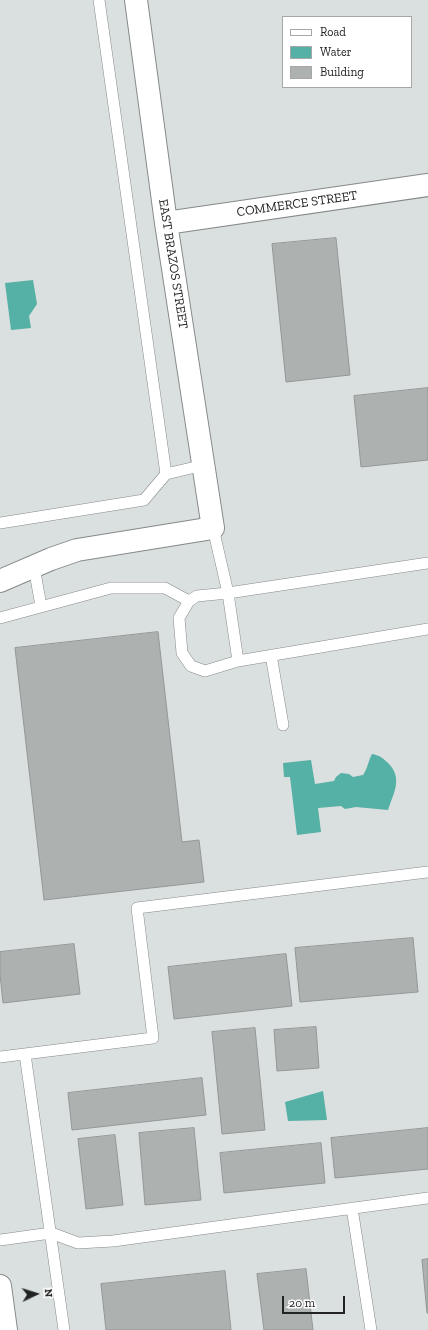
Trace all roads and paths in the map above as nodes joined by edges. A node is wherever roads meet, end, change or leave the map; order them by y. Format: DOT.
graph roads {
  1 [pos="99,0"];
  2 [pos="136,0"];
  3 [pos="428,185"];
  4 [pos="166,223"];
  5 [pos="204,465"];
  6 [pos="166,474"];
  7 [pos="0,523"];
  8 [pos="214,528"];
  9 [pos="428,563"];
  10 [pos="34,567"];
  11 [pos="0,581"];
  12 [pos="228,593"];
  13 [pos="189,601"];
  14 [pos="41,606"];
  15 [pos="0,618"];
  16 [pos="428,629"];
  17 [pos="271,655"];
  18 [pos="238,661"];
  19 [pos="283,725"];
  20 [pos="428,872"];
  21 [pos="24,1054"];
  22 [pos="0,1057"];
  23 [pos="428,1198"];
  24 [pos="352,1208"];
  25 [pos="51,1233"];
  26 [pos="0,1240"];
  27 [pos="0,1286"];
  28 [pos="6,1330"];
  29 [pos="64,1330"];
  30 [pos="371,1330"];
  1 -- 6 [label="lane"];
  2 -- 4 [label="street, EAST BRAZOS STREET"];
  3 -- 4 [label="street, COMMERCE STREET"];
  4 -- 5 [label="street, EAST BRAZOS STREET"];
  5 -- 6 [label="lane"];
  5 -- 8 [label="street, EAST BRAZOS STREET"];
  6 -- 7 [label="lane"];
  8 -- 10 [label="street"];
  8 -- 12 [label="lane"];
  9 -- 12 [label="lane"];
  10 -- 11 [label="street"];
  10 -- 14 [label="lane"];
  12 -- 13 [label="lane"];
  12 -- 18 [label="lane"];
  13 -- 14 [label="lane"];
  13 -- 18 [label="lane"];
  14 -- 15 [label="lane"];
  16 -- 17 [label="lane"];
  17 -- 18 [label="lane"];
  17 -- 19 [label="lane"];
  20 -- 21 [label="lane"];
  21 -- 22 [label="lane"];
  21 -- 25 [label="lane"];
  23 -- 24 [label="lane"];
  24 -- 25 [label="lane"];
  24 -- 30 [label="lane"];
  25 -- 26 [label="lane"];
  25 -- 29 [label="lane"];
  27 -- 28 [label="street"];
}
